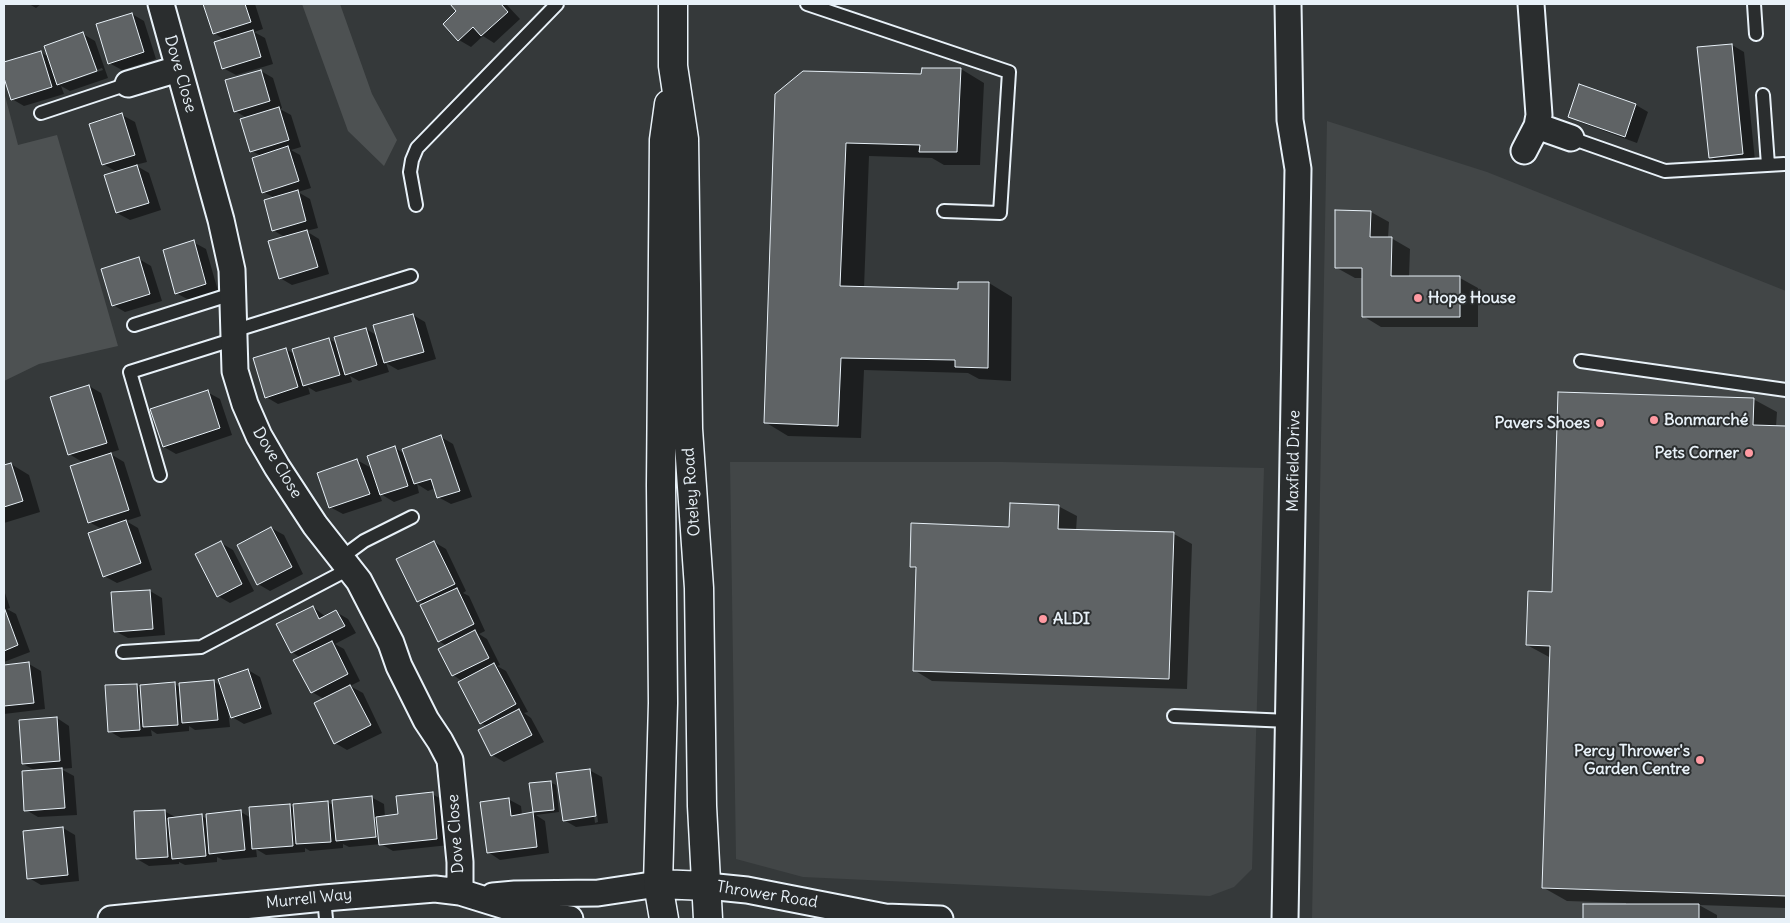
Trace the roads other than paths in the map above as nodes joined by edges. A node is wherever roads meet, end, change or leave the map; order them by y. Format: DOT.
graph roads {
  1 [pos="161,4"];
  2 [pos="557,4"];
  3 [pos="673,4"];
  4 [pos="807,4"];
  5 [pos="1288,4"];
  6 [pos="1531,4"];
  7 [pos="1754,4"];
  8 [pos="1756,34"];
  9 [pos="673,66"];
  10 [pos="178,69"];
  11 [pos="128,84"];
  12 [pos="1763,95"];
  13 [pos="41,113"];
  14 [pos="1537,126"];
  15 [pos="1571,138"];
  16 [pos="1524,151"];
  17 [pos="1784,164"];
  18 [pos="1768,165"];
  19 [pos="416,205"];
  20 [pos="944,211"];
  21 [pos="411,276"];
  22 [pos="232,294"];
  23 [pos="134,324"];
  24 [pos="234,335"];
  25 [pos="1581,361"];
  26 [pos="1786,390"];
  27 [pos="160,475"];
  28 [pos="412,517"];
  29 [pos="345,563"];
  30 [pos="123,652"];
  31 [pos="1174,716"];
  32 [pos="1289,721"];
  33 [pos="658,884"];
  34 [pos="707,886"];
  35 [pos="469,895"];
  36 [pos="325,908"];
  37 [pos="878,918"];
  38 [pos="111,919"];
  39 [pos="563,919"];
  40 [pos="570,919"];
  41 [pos="664,919"];
  42 [pos="708,919"];
  43 [pos="940,919"];
  44 [pos="1285,919"];
  1 -- 10 [label="street, Dove Close"];
  2 -- 19 [label="lane"];
  3 -- 9 [label="main road, Oteley Road"];
  4 -- 20 [label="lane"];
  5 -- 32 [label="street, Maxfield Drive"];
  6 -- 14 [label="street"];
  7 -- 8 [label="lane"];
  9 -- 33 [label="main road, Oteley Road"];
  9 -- 34 [label="main road, Oteley Road"];
  10 -- 11 [label="street"];
  10 -- 22 [label="street, Dove Close"];
  11 -- 13 [label="lane"];
  12 -- 18 [label="lane"];
  14 -- 15 [label="street"];
  14 -- 16 [label="street"];
  15 -- 18 [label="lane"];
  17 -- 18 [label="lane"];
  21 -- 24 [label="lane"];
  22 -- 23 [label="lane"];
  22 -- 24 [label="street, Dove Close"];
  24 -- 27 [label="lane"];
  24 -- 29 [label="street, Dove Close"];
  25 -- 26 [label="lane"];
  28 -- 29 [label="lane"];
  29 -- 30 [label="lane"];
  29 -- 35 [label="street, Dove Close"];
  31 -- 32 [label="lane"];
  32 -- 44 [label="street, Maxfield Drive"];
  33 -- 34 [label="main road"];
  33 -- 35 [label="street, Murrell Way"];
  33 -- 41 [label="main road, Oteley Road"];
  34 -- 37 [label="street, Thrower Road"];
  34 -- 42 [label="main road, Oteley Road"];
  35 -- 36 [label="street, Murrell Way"];
  35 -- 39 [label="street, Murrell Way"];
  36 -- 38 [label="street, Murrell Way"];
  37 -- 43 [label="street, Thrower Road"];
  39 -- 40 [label="street, Murrell Way"];
}
